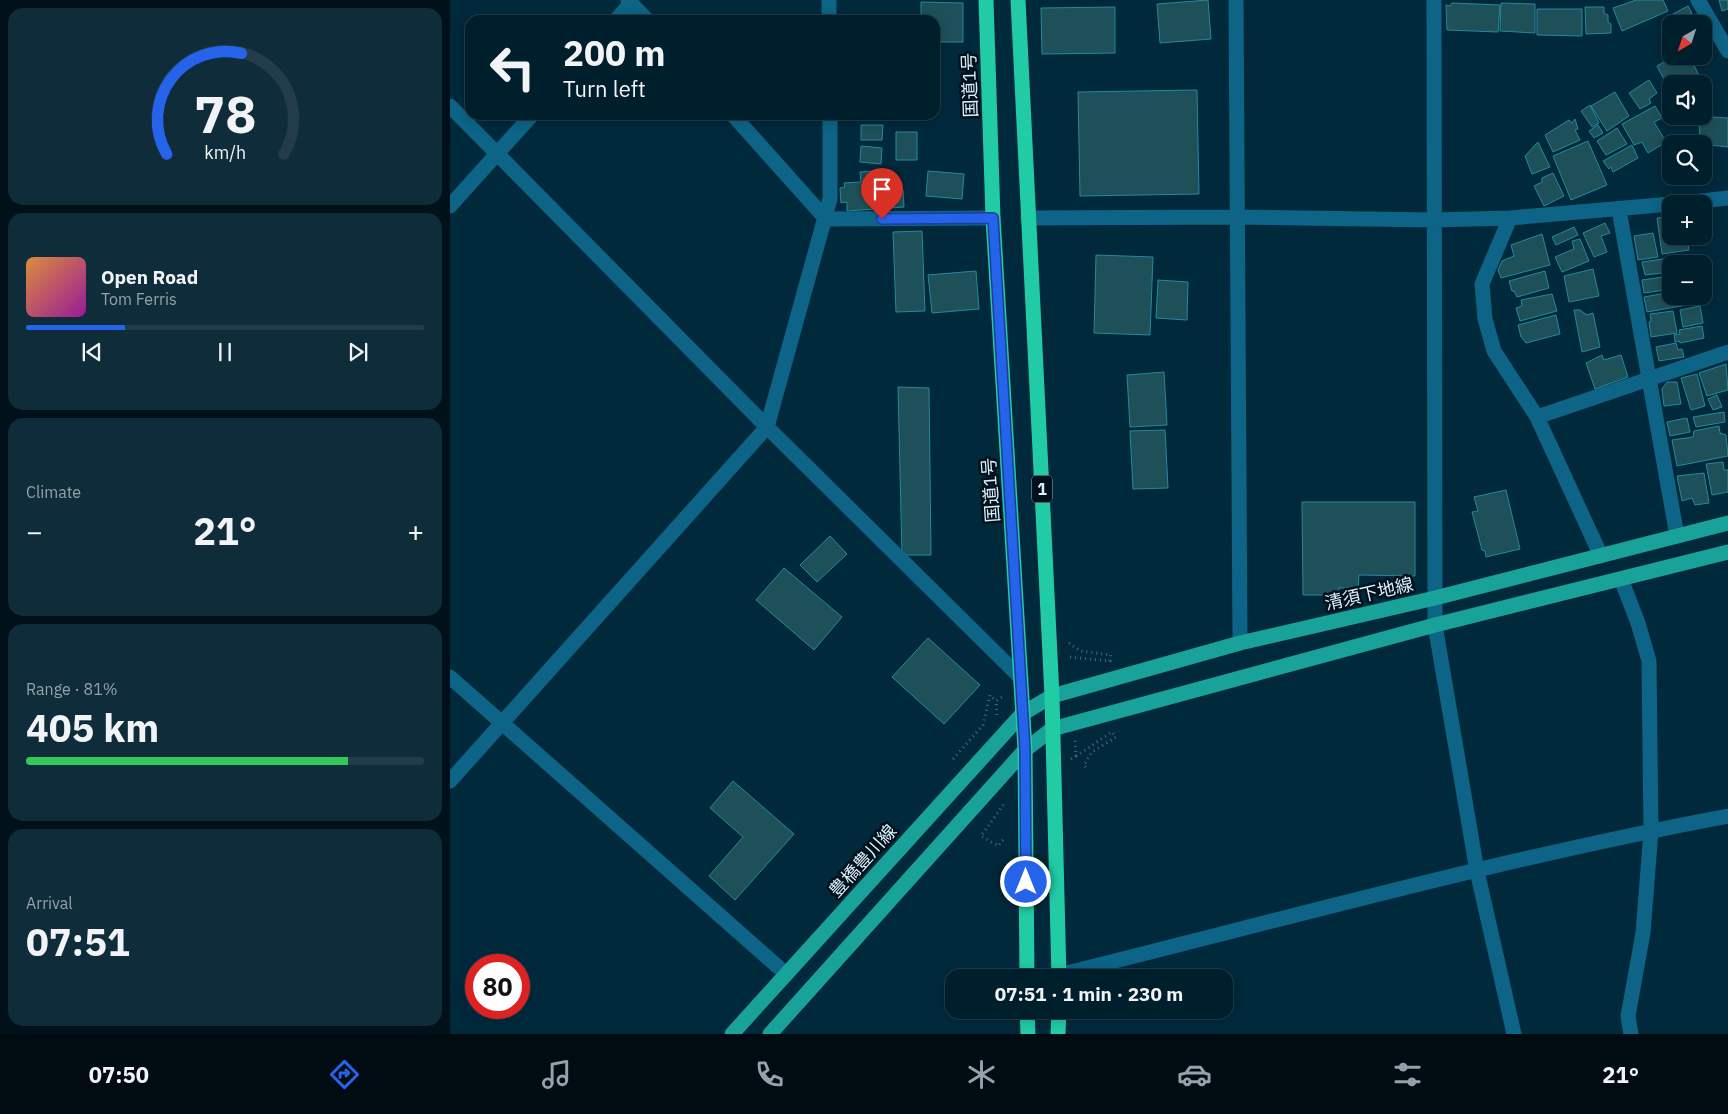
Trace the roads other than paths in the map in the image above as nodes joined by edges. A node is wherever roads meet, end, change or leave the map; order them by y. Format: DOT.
graph roads {
  1 [pos="829,0"];
  2 [pos="986,0"];
  3 [pos="1018,0"];
  4 [pos="1236,0"];
  5 [pos="1434,0"];
  6 [pos="1698,0"];
  7 [pos="634,1"];
  8 [pos="621,15"];
  9 [pos="644,15"];
  10 [pos="829,15"];
  11 [pos="1728,51"];
  12 [pos="450,106"];
  13 [pos="528,120"];
  14 [pos="737,120"];
  15 [pos="830,120"];
  16 [pos="497,154"];
  17 [pos="1728,198"];
  18 [pos="1712,200"];
  19 [pos="1662,205"];
  20 [pos="450,206"];
  21 [pos="1619,210"];
  22 [pos="1237,217"];
  23 [pos="993,218"];
  24 [pos="1028,218"];
  25 [pos="1510,218"];
  26 [pos="826,219"];
  27 [pos="1433,220"];
  28 [pos="1728,352"];
  29 [pos="1647,380"];
  30 [pos="1537,417"];
  31 [pos="767,427"];
  32 [pos="1728,523"];
  33 [pos="1676,536"];
  34 [pos="1728,552"];
  35 [pos="1601,556"];
  36 [pos="1621,579"];
  37 [pos="1434,598"];
  38 [pos="1435,625"];
  39 [pos="1240,643"];
  40 [pos="450,678"];
  41 [pos="1021,678"];
  42 [pos="1052,696"];
  43 [pos="1022,714"];
  44 [pos="502,723"];
  45 [pos="1052,729"];
  46 [pos="1025,750"];
  47 [pos="450,781"];
  48 [pos="1728,816"];
  49 [pos="1651,830"];
  50 [pos="1477,871"];
  51 [pos="1027,969"];
  52 [pos="1059,969"];
  53 [pos="1087,969"];
  54 [pos="785,973"];
  55 [pos="1027,1019"];
  56 [pos="1059,1019"];
  57 [pos="732,1034"];
  58 [pos="770,1034"];
  59 [pos="1028,1034"];
  60 [pos="1058,1034"];
  61 [pos="1514,1034"];
  62 [pos="1631,1034"];
  1 -- 10 [label="street"];
  2 -- 23 [label="highway, 国道1号 / 1"];
  3 -- 24 [label="highway, 1"];
  4 -- 22 [label="street"];
  5 -- 27 [label="street"];
  6 -- 11 [label="street"];
  7 -- 8 [label="street"];
  7 -- 9 [label="street"];
  12 -- 16 [label="street"];
  13 -- 16 [label="street"];
  14 -- 26 [label="street"];
  15 -- 26 [label="street"];
  16 -- 20 [label="street"];
  16 -- 31 [label="street"];
  17 -- 18 [label="street"];
  19 -- 21 [label="street"];
  21 -- 25 [label="street"];
  21 -- 29 [label="street"];
  22 -- 24 [label="street"];
  22 -- 27 [label="street"];
  22 -- 39 [label="street"];
  23 -- 26 [label="street"];
  23 -- 41 [label="highway, 国道1号 / 1"];
  24 -- 42 [label="highway, 1"];
  25 -- 27 [label="street"];
  25 -- 30 [label="street"];
  26 -- 31 [label="street"];
  27 -- 37 [label="street"];
  28 -- 29 [label="street"];
  29 -- 30 [label="street"];
  29 -- 33 [label="street"];
  30 -- 35 [label="street"];
  31 -- 41 [label="street"];
  31 -- 44 [label="street"];
  32 -- 33 [label="main road, 清須下地線"];
  33 -- 35 [label="main road, 清須下地線"];
  34 -- 36 [label="main road"];
  35 -- 37 [label="main road, 清須下地線"];
  36 -- 38 [label="main road"];
  36 -- 49 [label="street"];
  37 -- 38 [label="street"];
  37 -- 39 [label="main road, 清須下地線"];
  38 -- 45 [label="main road"];
  38 -- 50 [label="street"];
  39 -- 42 [label="main road, 清須下地線"];
  40 -- 44 [label="street"];
  41 -- 43 [label="highway, 国道1号 / 1"];
  42 -- 43 [label="main road, 清須下地線"];
  42 -- 45 [label="highway, 1"];
  43 -- 46 [label="highway, 国道1号 / 1"];
  43 -- 54 [label="main road, 豊橋豊川線"];
  44 -- 47 [label="street"];
  44 -- 54 [label="street"];
  45 -- 46 [label="main road"];
  45 -- 52 [label="highway, 1"];
  46 -- 51 [label="highway, 国道1号 / 1"];
  46 -- 58 [label="main road"];
  48 -- 49 [label="street"];
  49 -- 50 [label="street"];
  49 -- 62 [label="street"];
  50 -- 53 [label="street"];
  50 -- 61 [label="street"];
  54 -- 57 [label="main road, 豊橋豊川線"];
  55 -- 59 [label="highway"];
  56 -- 60 [label="highway"];
}
